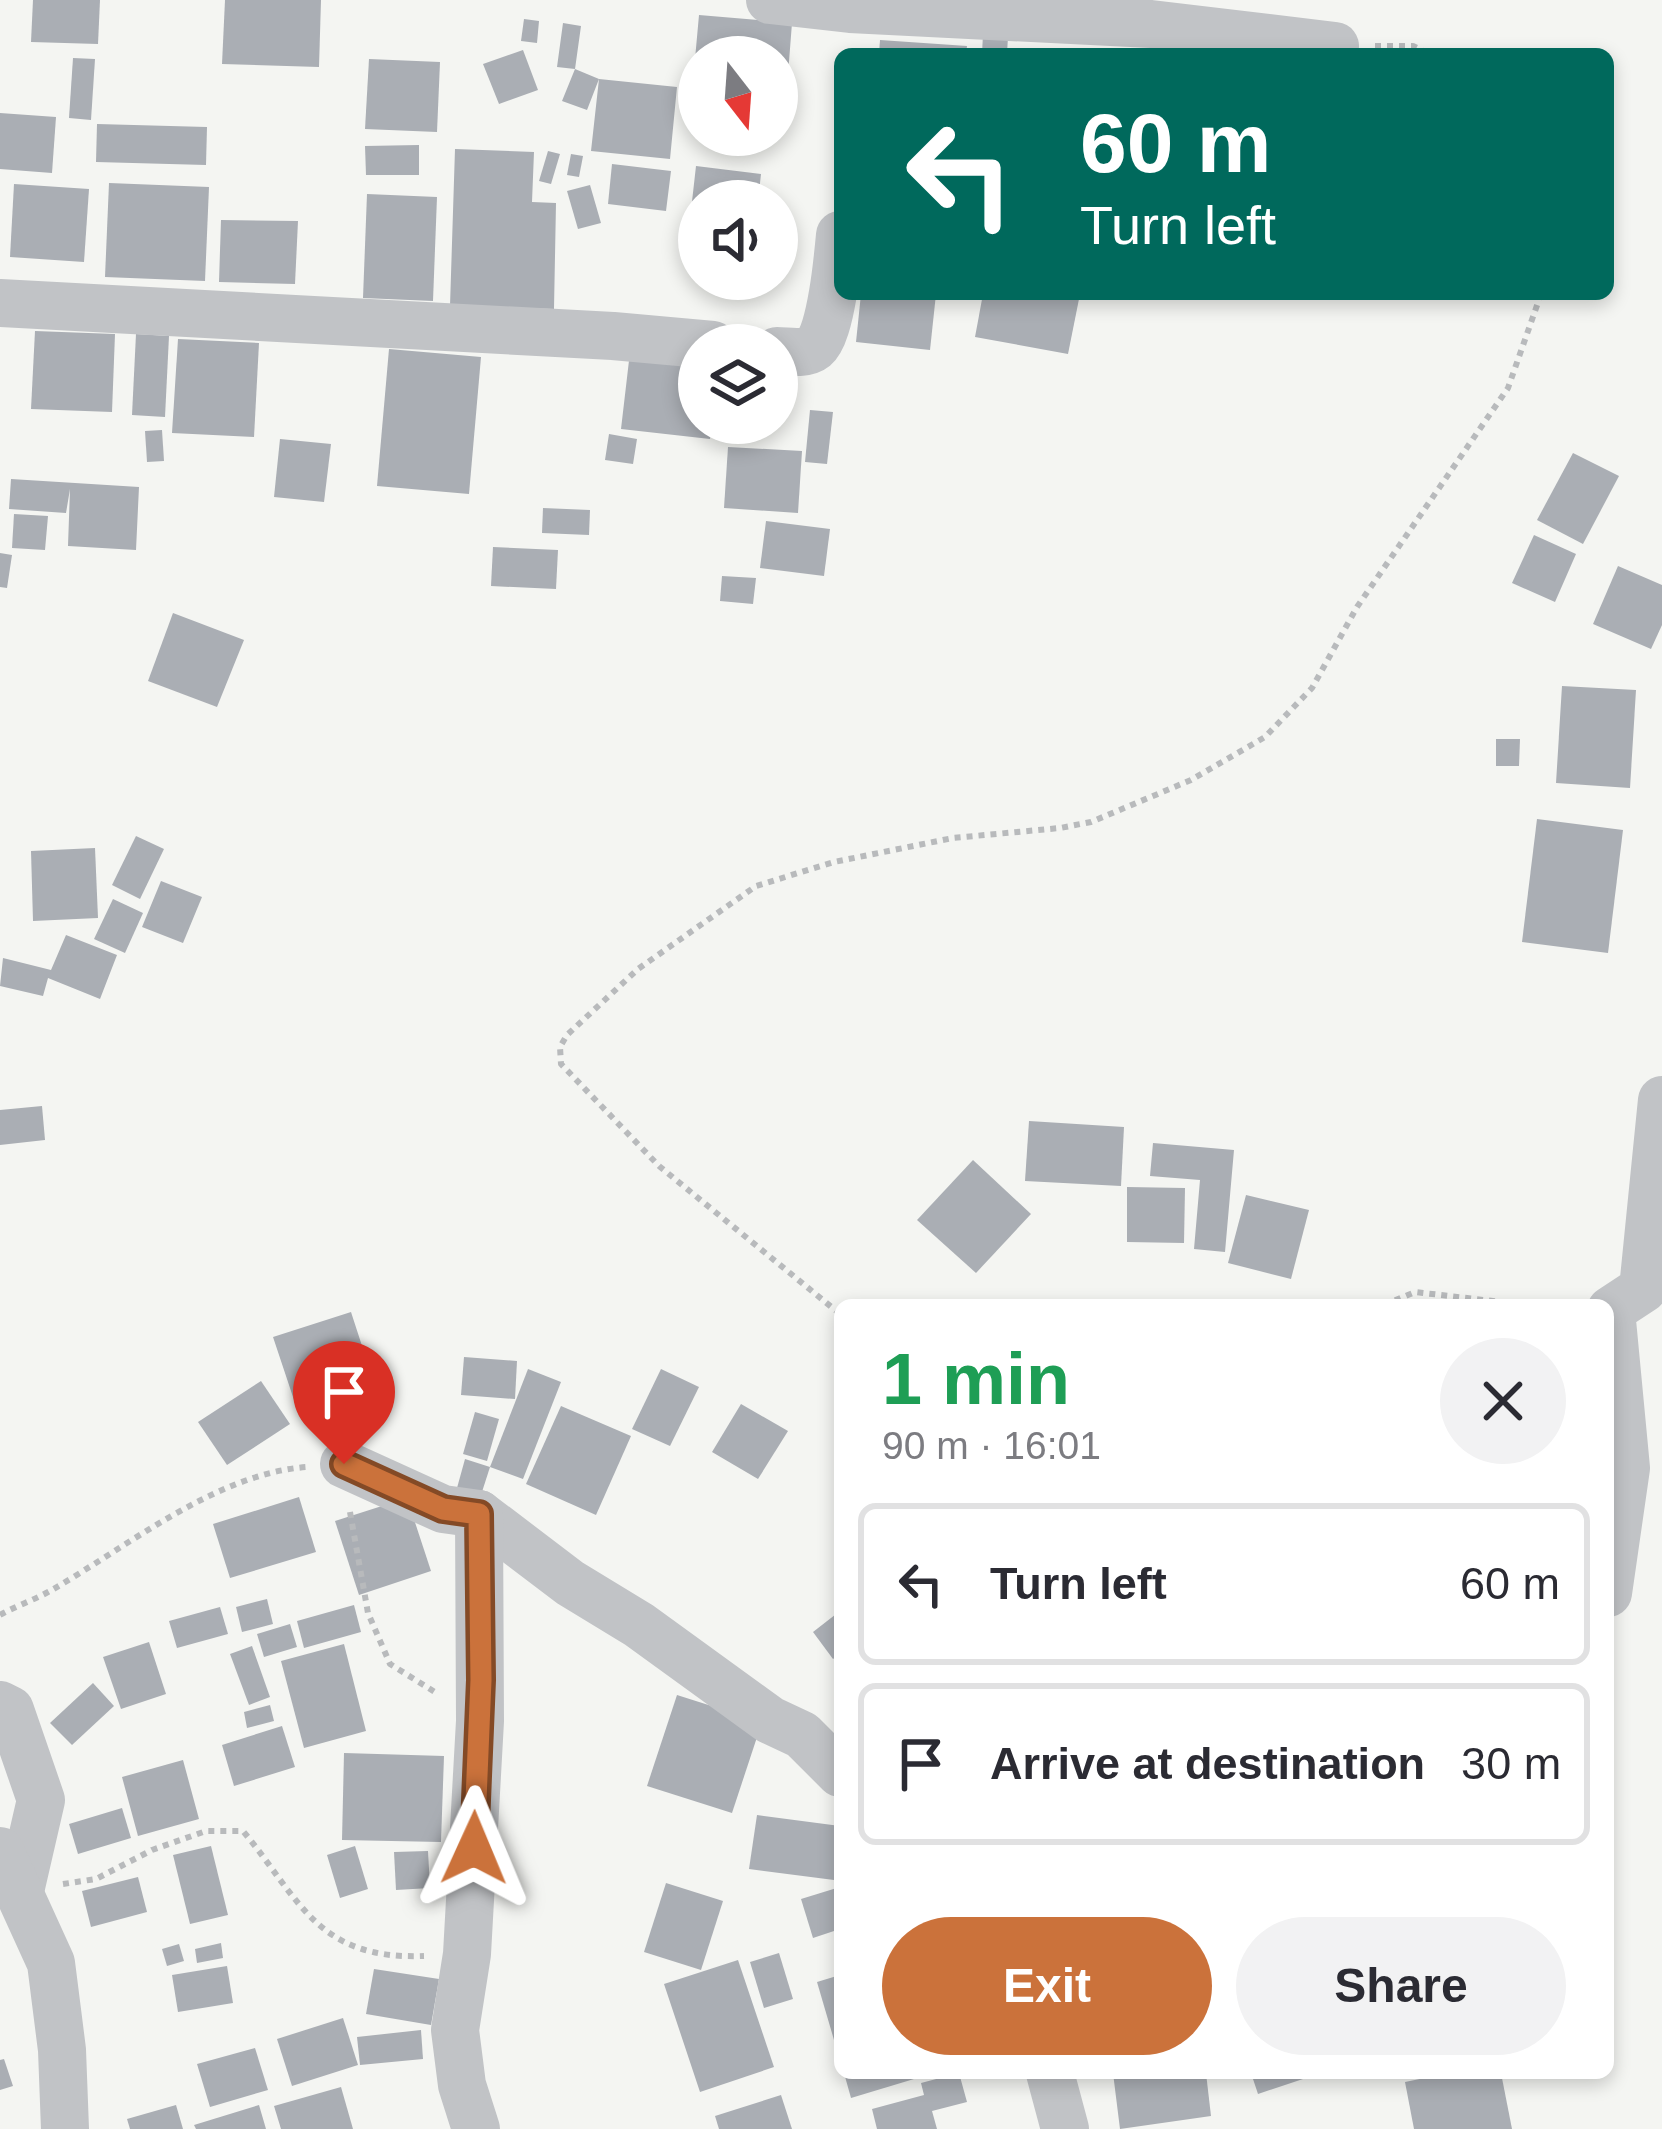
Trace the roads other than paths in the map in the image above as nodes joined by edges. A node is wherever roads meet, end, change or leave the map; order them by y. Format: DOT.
graph roads {
  1 [pos="770,0"];
  2 [pos="851,21"];
  3 [pos="1335,46"];
  4 [pos="834,288"];
  5 [pos="0,302"];
  6 [pos="678,342"];
  7 [pos="798,352"];
  8 [pos="1662,1100"];
  9 [pos="1614,1307"];
  10 [pos="1614,1350"];
  11 [pos="344,1464"];
  12 [pos="479,1514"];
  13 [pos="1614,1552"];
  14 [pos="0,1705"];
  15 [pos="834,1767"];
  16 [pos="10,1871"];
  17 [pos="1052,2079"];
  18 [pos="65,2129"];
  19 [pos="476,2129"];
  20 [pos="1065,2129"];
  1 -- 2 [label="street"];
  2 -- 3 [label="street"];
  4 -- 7 [label="street"];
  5 -- 6 [label="street"];
  8 -- 9 [label="street"];
  10 -- 13 [label="street"];
  11 -- 12 [label="street"];
  12 -- 15 [label="street"];
  12 -- 19 [label="street"];
  14 -- 16 [label="street"];
  16 -- 18 [label="street"];
  17 -- 20 [label="street"];
}
